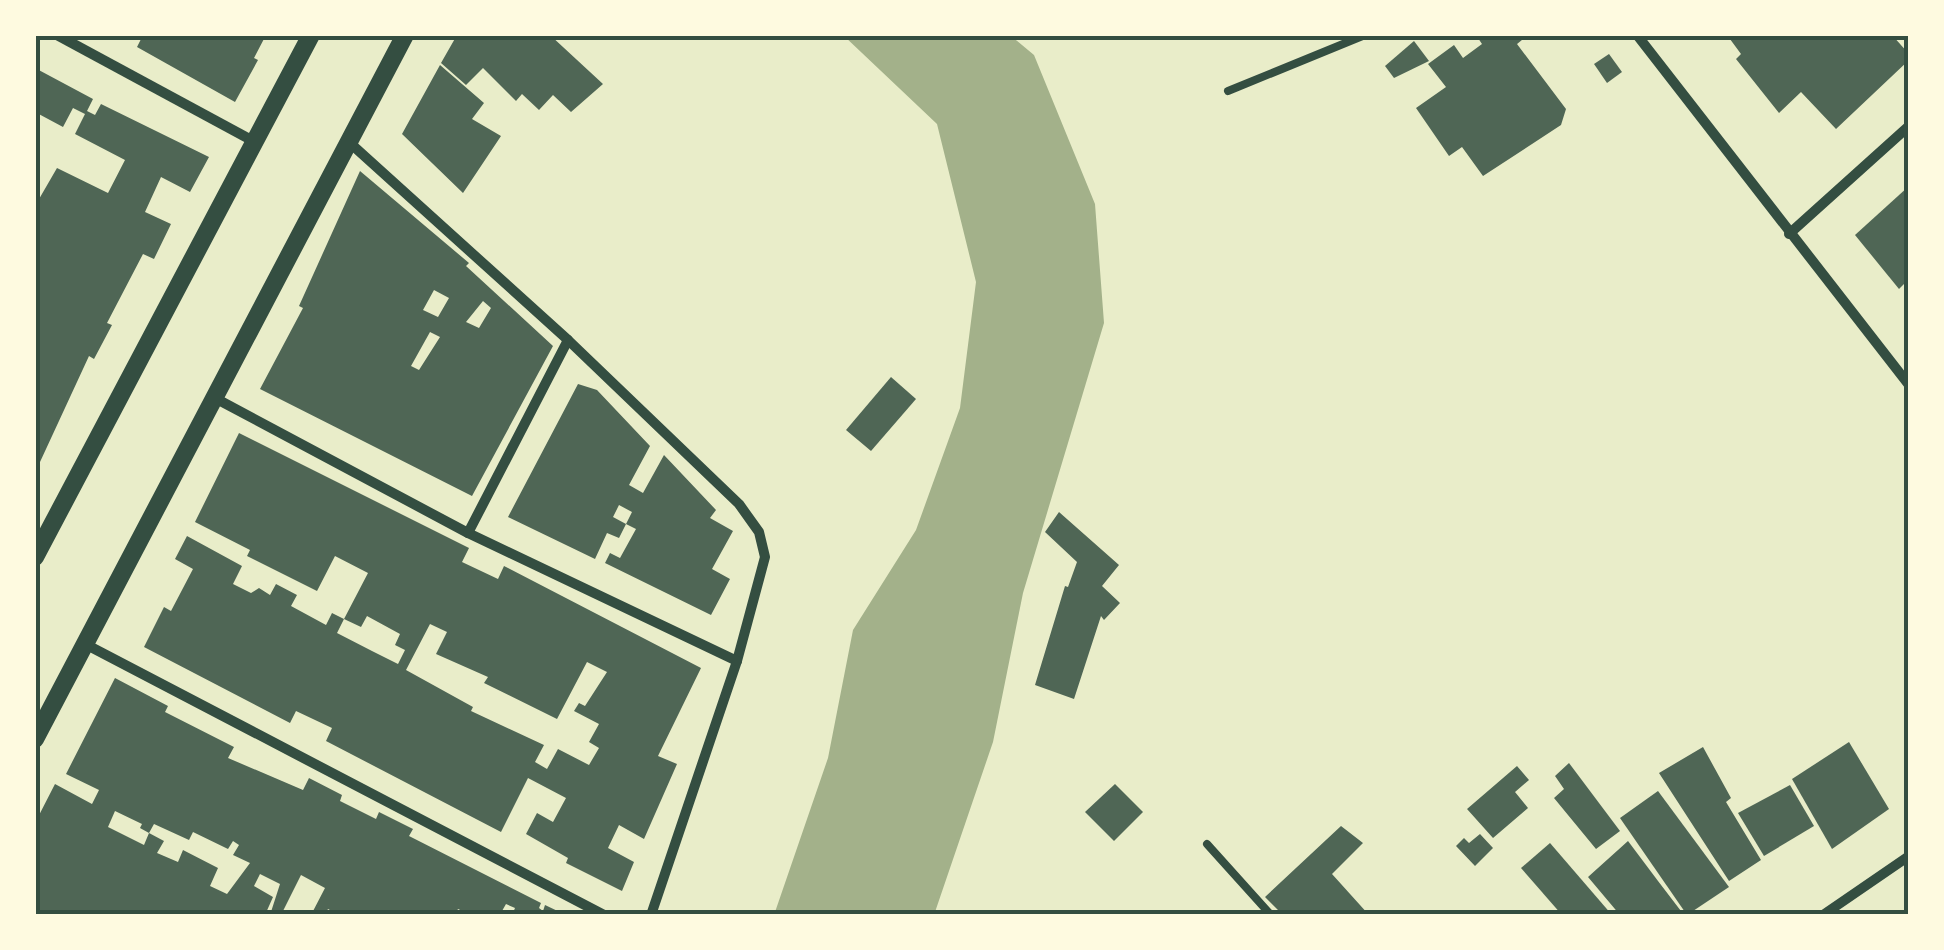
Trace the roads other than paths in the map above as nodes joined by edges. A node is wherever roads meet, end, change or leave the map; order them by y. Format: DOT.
graph roads {
  1 [pos="57,35"];
  2 [pos="310,35"];
  3 [pos="405,35"];
  4 [pos="1365,35"];
  5 [pos="1638,35"];
  6 [pos="1228,92"];
  7 [pos="1909,126"];
  8 [pos="255,142"];
  9 [pos="350,143"];
  10 [pos="1789,234"];
  11 [pos="568,340"];
  12 [pos="1909,385"];
  13 [pos="214,397"];
  14 [pos="468,533"];
  15 [pos="35,557"];
  16 [pos="86,645"];
  17 [pos="737,661"];
  18 [pos="35,739"];
  19 [pos="1208,844"];
  20 [pos="1909,856"];
  21 [pos="604,915"];
  22 [pos="651,915"];
  23 [pos="1271,915"];
  24 [pos="1823,915"];
  1 -- 8 [label="street"];
  2 -- 8 [label="street"];
  3 -- 9 [label="street"];
  4 -- 6 [label="lane"];
  5 -- 10 [label="street"];
  7 -- 10 [label="street"];
  8 -- 15 [label="street"];
  9 -- 11 [label="street"];
  9 -- 13 [label="street"];
  10 -- 12 [label="street"];
  11 -- 14 [label="street"];
  11 -- 17 [label="street"];
  13 -- 14 [label="street"];
  13 -- 16 [label="street"];
  14 -- 17 [label="street"];
  16 -- 18 [label="street"];
  16 -- 21 [label="street"];
  17 -- 22 [label="street"];
  19 -- 23 [label="lane"];
  20 -- 24 [label="street"];
}
